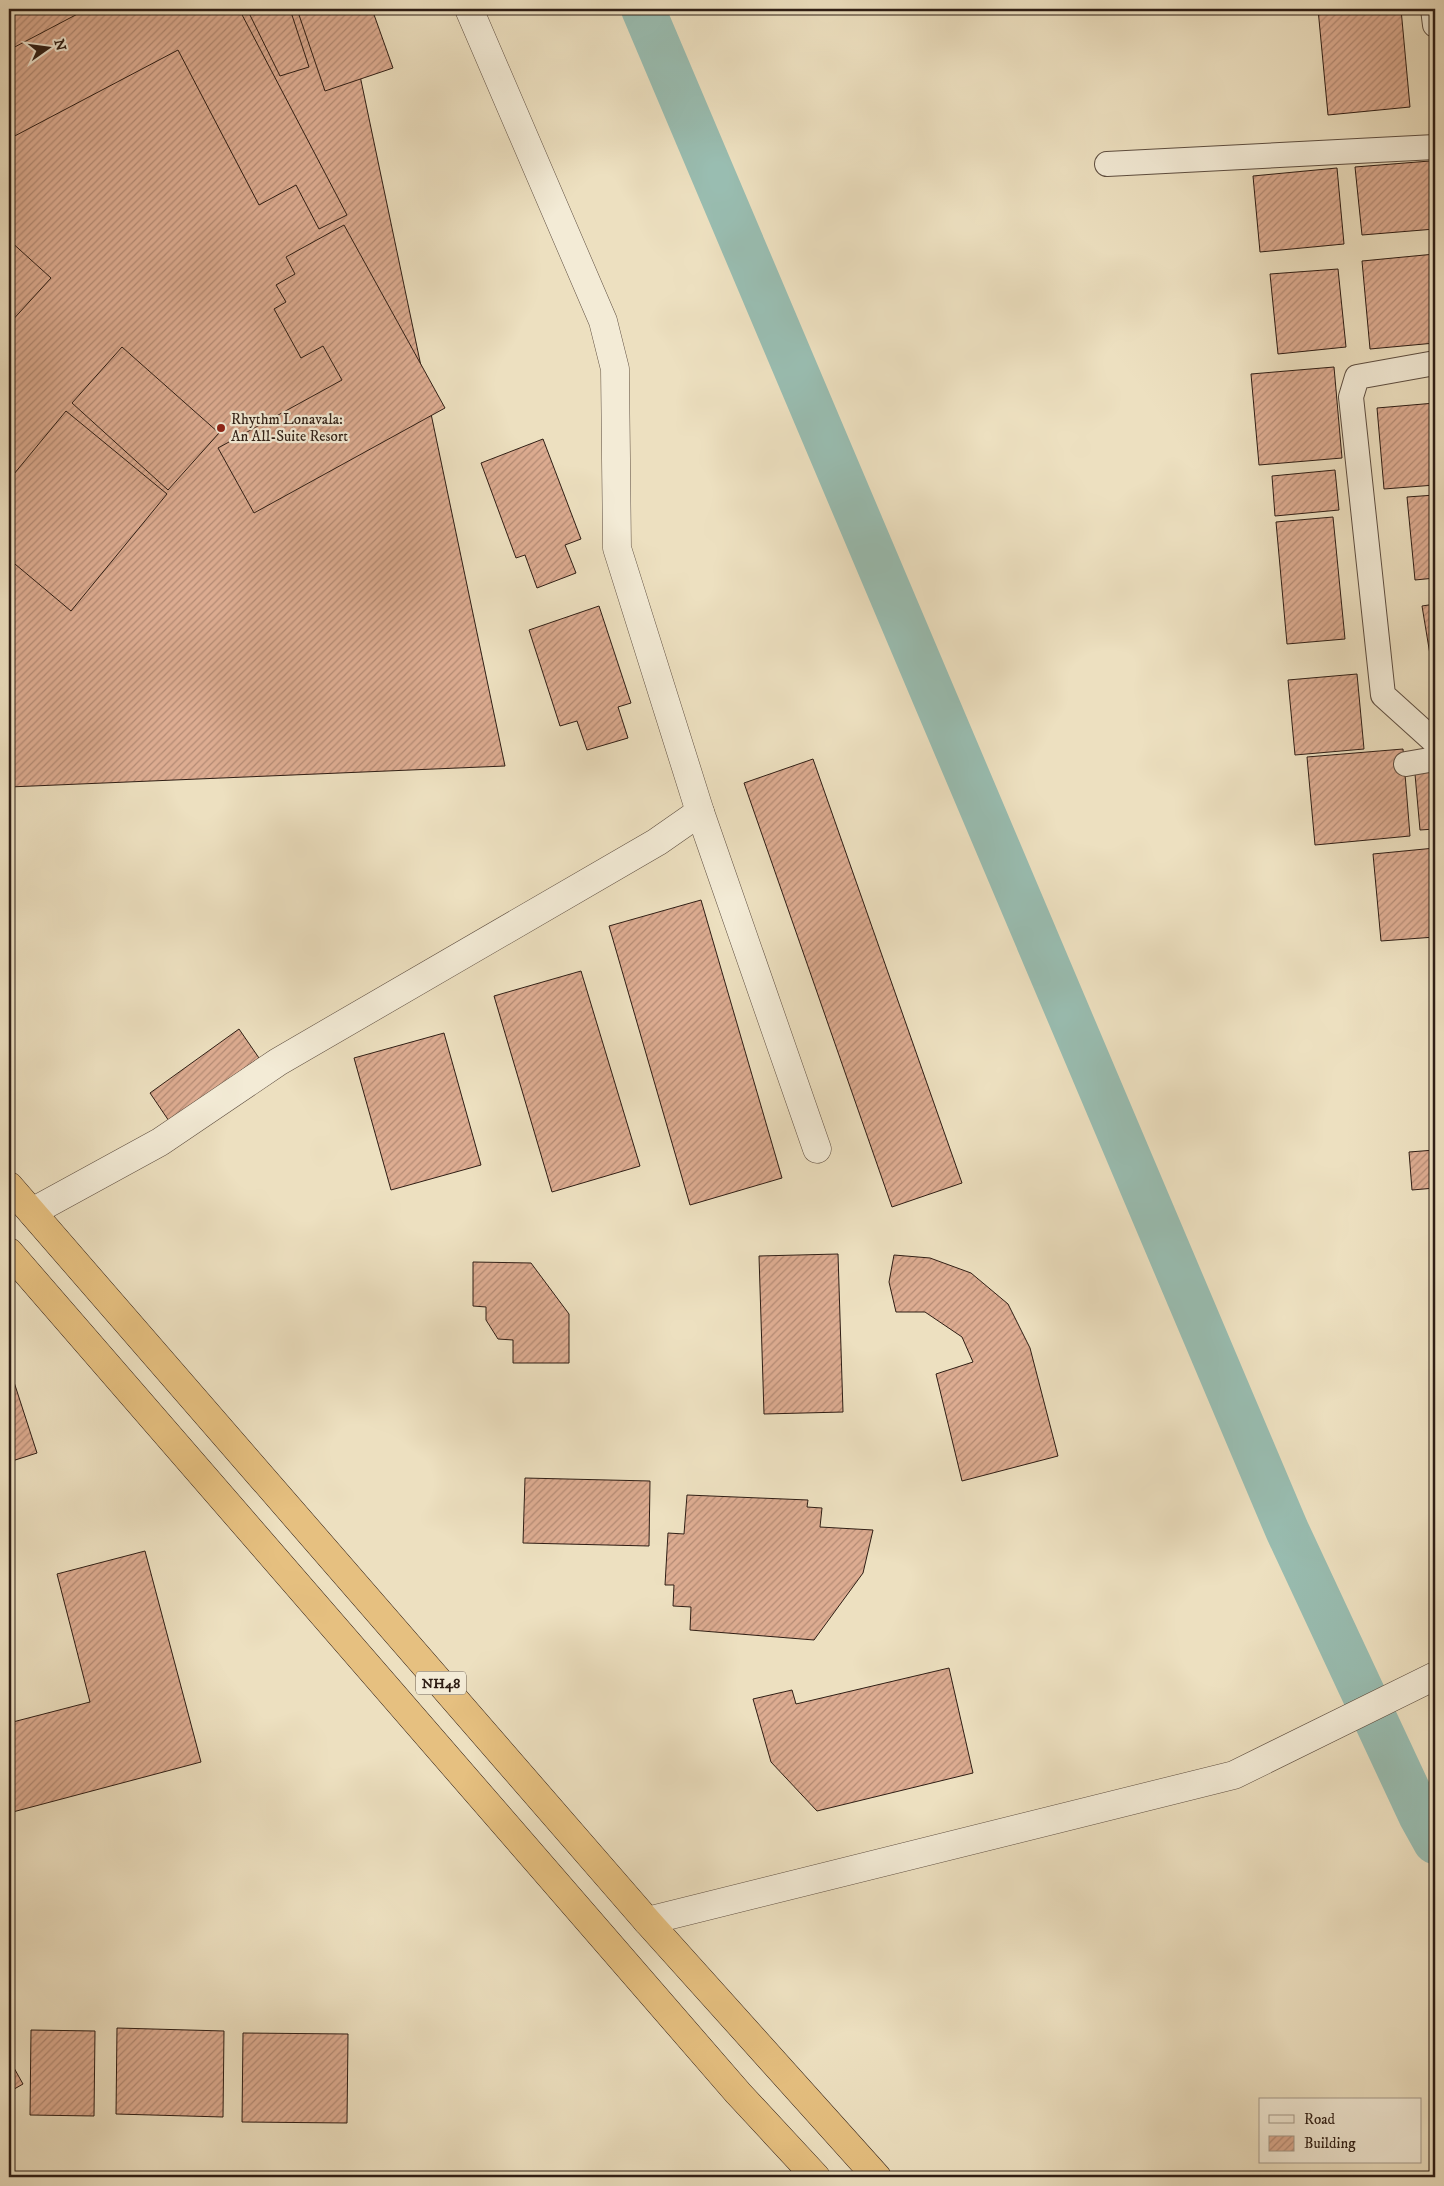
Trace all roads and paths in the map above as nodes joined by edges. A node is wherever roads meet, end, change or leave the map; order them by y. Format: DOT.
graph roads {
  1 [pos="469,9"];
  2 [pos="1433,9"];
  3 [pos="1435,25"];
  4 [pos="1435,147"];
  5 [pos="1107,164"];
  6 [pos="1435,362"];
  7 [pos="1435,742"];
  8 [pos="1435,759"];
  9 [pos="1406,764"];
  10 [pos="700,812"];
  11 [pos="816,1149"];
  12 [pos="9,1186"];
  13 [pos="32,1212"];
  14 [pos="9,1252"];
  15 [pos="1435,1676"];
  16 [pos="647,1921"];
  17 [pos="816,2177"];
  18 [pos="877,2177"];
  1 -- 10 [label="street"];
  2 -- 3 [label="lane"];
  4 -- 5 [label="lane"];
  6 -- 7 [label="lane"];
  8 -- 9 [label="lane"];
  10 -- 11 [label="street"];
  10 -- 13 [label="street"];
  12 -- 13 [label="highway, NH48"];
  13 -- 16 [label="highway, NH48"];
  14 -- 17 [label="highway, NH48"];
  15 -- 16 [label="street"];
  16 -- 18 [label="highway, NH48"];
}
